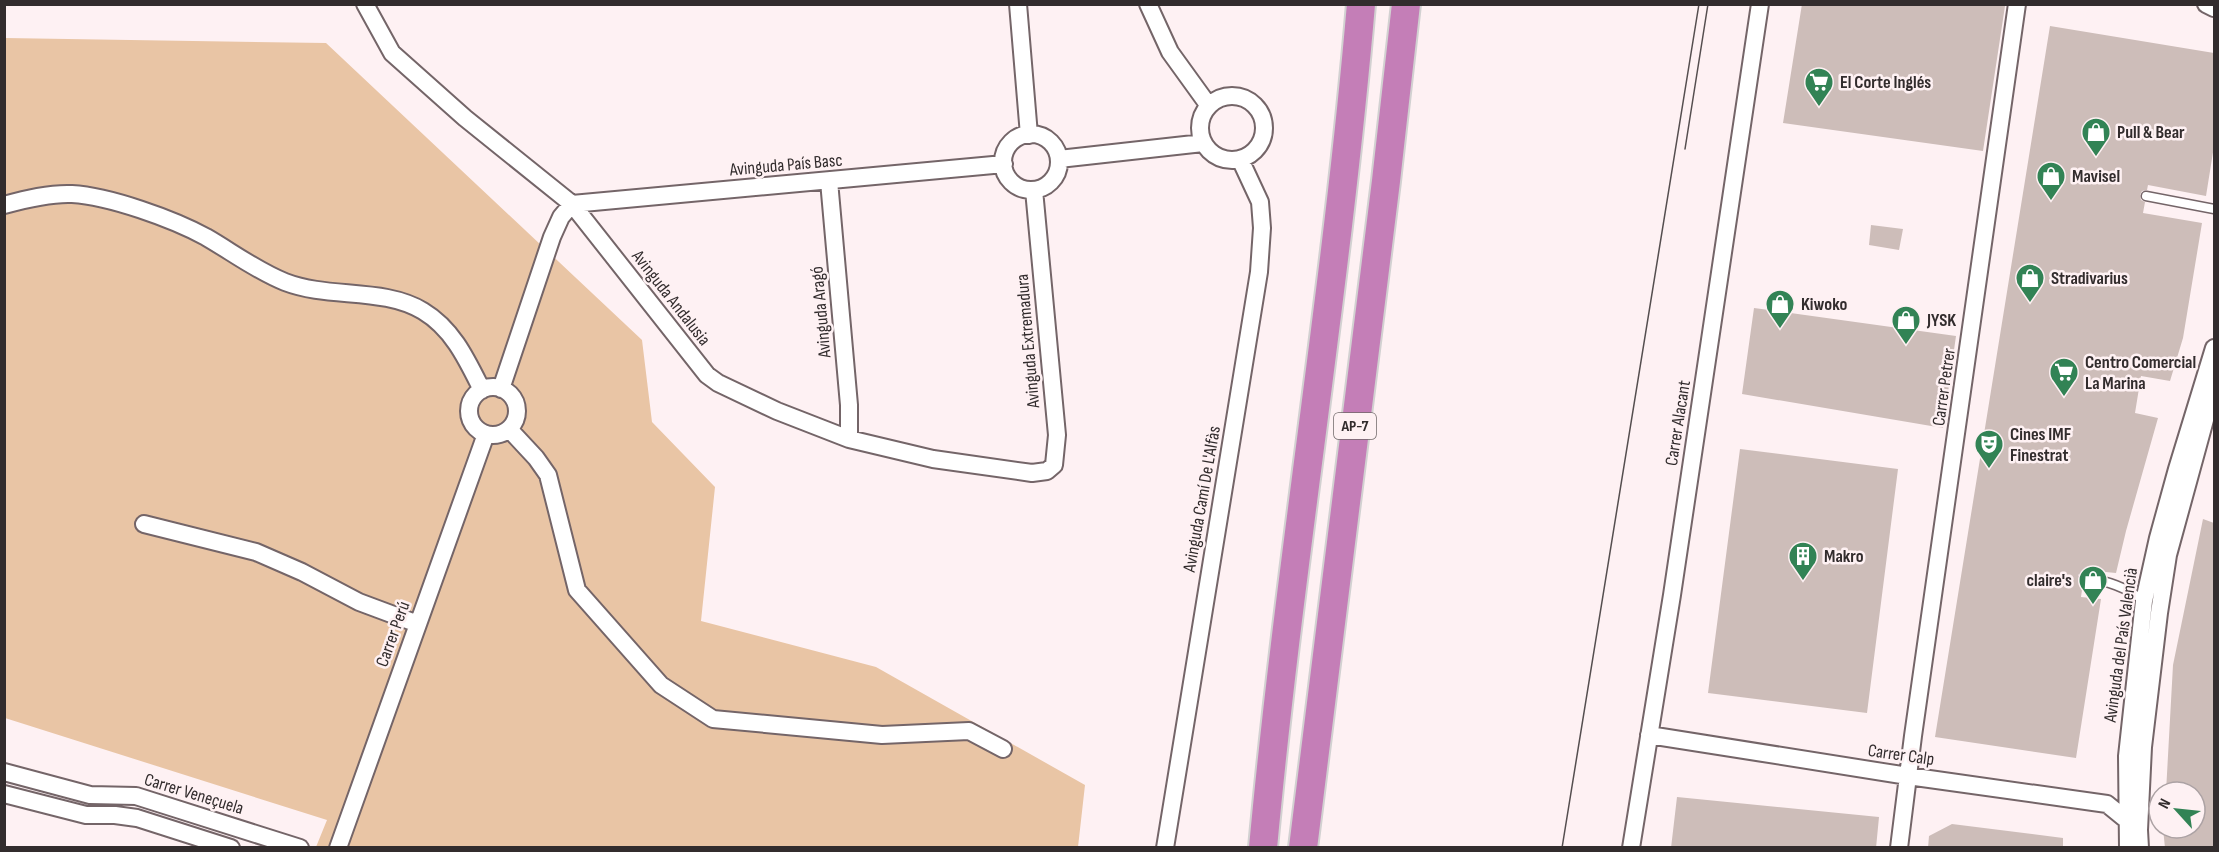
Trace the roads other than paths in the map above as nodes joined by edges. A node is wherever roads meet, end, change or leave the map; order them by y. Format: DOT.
graph roads {
  1 [pos="365,4"];
  2 [pos="1018,4"];
  3 [pos="1149,4"];
  4 [pos="1361,4"];
  5 [pos="1406,4"];
  6 [pos="1760,4"];
  7 [pos="2017,4"];
  8 [pos="2206,4"];
  9 [pos="2214,8"];
  10 [pos="1209,105"];
  11 [pos="1029,135"];
  12 [pos="1203,143"];
  13 [pos="1059,159"];
  14 [pos="1240,159"];
  15 [pos="1004,164"];
  16 [pos="829,181"];
  17 [pos="1034,190"];
  18 [pos="2146,196"];
  19 [pos="572,204"];
  20 [pos="4,205"];
  21 [pos="2214,209"];
  22 [pos="2214,348"];
  23 [pos="501,388"];
  24 [pos="482,390"];
  25 [pos="2213,394"];
  26 [pos="510,429"];
  27 [pos="486,434"];
  28 [pos="849,439"];
  29 [pos="1032,473"];
  30 [pos="144,524"];
  31 [pos="2084,577"];
  32 [pos="2144,601"];
  33 [pos="2158,613"];
  34 [pos="418,624"];
  35 [pos="1649,735"];
  36 [pos="1003,749"];
  37 [pos="4,772"];
  38 [pos="1908,776"];
  39 [pos="4,794"];
  40 [pos="2133,825"];
  41 [pos="231,848"];
  42 [pos="300,848"];
  43 [pos="338,848"];
  44 [pos="1165,848"];
  45 [pos="1263,848"];
  46 [pos="1303,848"];
  47 [pos="1631,848"];
  48 [pos="1899,848"];
  49 [pos="2128,848"];
  50 [pos="2140,848"];
  1 -- 19 [label="street, Avinguda Andalusia"];
  2 -- 11 [label="street"];
  3 -- 10 [label="street"];
  4 -- 45 [label="highway, AP-7"];
  5 -- 46 [label="highway, AP-7"];
  6 -- 35 [label="street, Carrer Alacant"];
  7 -- 38 [label="street, Carrer Petrer"];
  8 -- 9 [label="street"];
  10 -- 12 [label="street"];
  10 -- 14 [label="street"];
  11 -- 13 [label="street"];
  11 -- 15 [label="street"];
  12 -- 13 [label="street"];
  12 -- 14 [label="street"];
  13 -- 17 [label="street"];
  14 -- 44 [label="street, Avinguda Camí De L'Alfàs"];
  15 -- 16 [label="street, Avinguda País Basc"];
  15 -- 17 [label="street"];
  16 -- 19 [label="street, Avinguda País Basc"];
  16 -- 28 [label="street, Avinguda Aragó"];
  17 -- 29 [label="street, Avinguda Extremadura"];
  18 -- 21 [label="lane"];
  19 -- 23 [label="street"];
  19 -- 28 [label="street, Avinguda Andalusia"];
  20 -- 24 [label="street"];
  22 -- 32 [label="street, Avinguda del País Valencià"];
  23 -- 24 [label="street"];
  23 -- 26 [label="street"];
  24 -- 27 [label="street"];
  25 -- 33 [label="street, Avinguda del País Valencià"];
  26 -- 27 [label="street"];
  26 -- 36 [label="street"];
  27 -- 34 [label="street, Carrer Perú"];
  28 -- 29 [label="street, Avinguda Andalusia"];
  30 -- 34 [label="street"];
  31 -- 32 [label="lane"];
  32 -- 33 [label="lane"];
  32 -- 40 [label="street, Avinguda del País Valencià"];
  33 -- 40 [label="street, Avinguda del País Valencià"];
  34 -- 43 [label="street, Carrer Perú"];
  35 -- 38 [label="street, Carrer Calp"];
  35 -- 47 [label="street, Carrer Alacant"];
  37 -- 42 [label="street, Carrer Veneçuela"];
  38 -- 40 [label="street, Carrer Calp"];
  38 -- 48 [label="street, Carrer Petrer"];
  39 -- 41 [label="street"];
  40 -- 49 [label="street, Avinguda del País Valencià"];
  40 -- 50 [label="street, Avinguda del País Valencià"];
}
